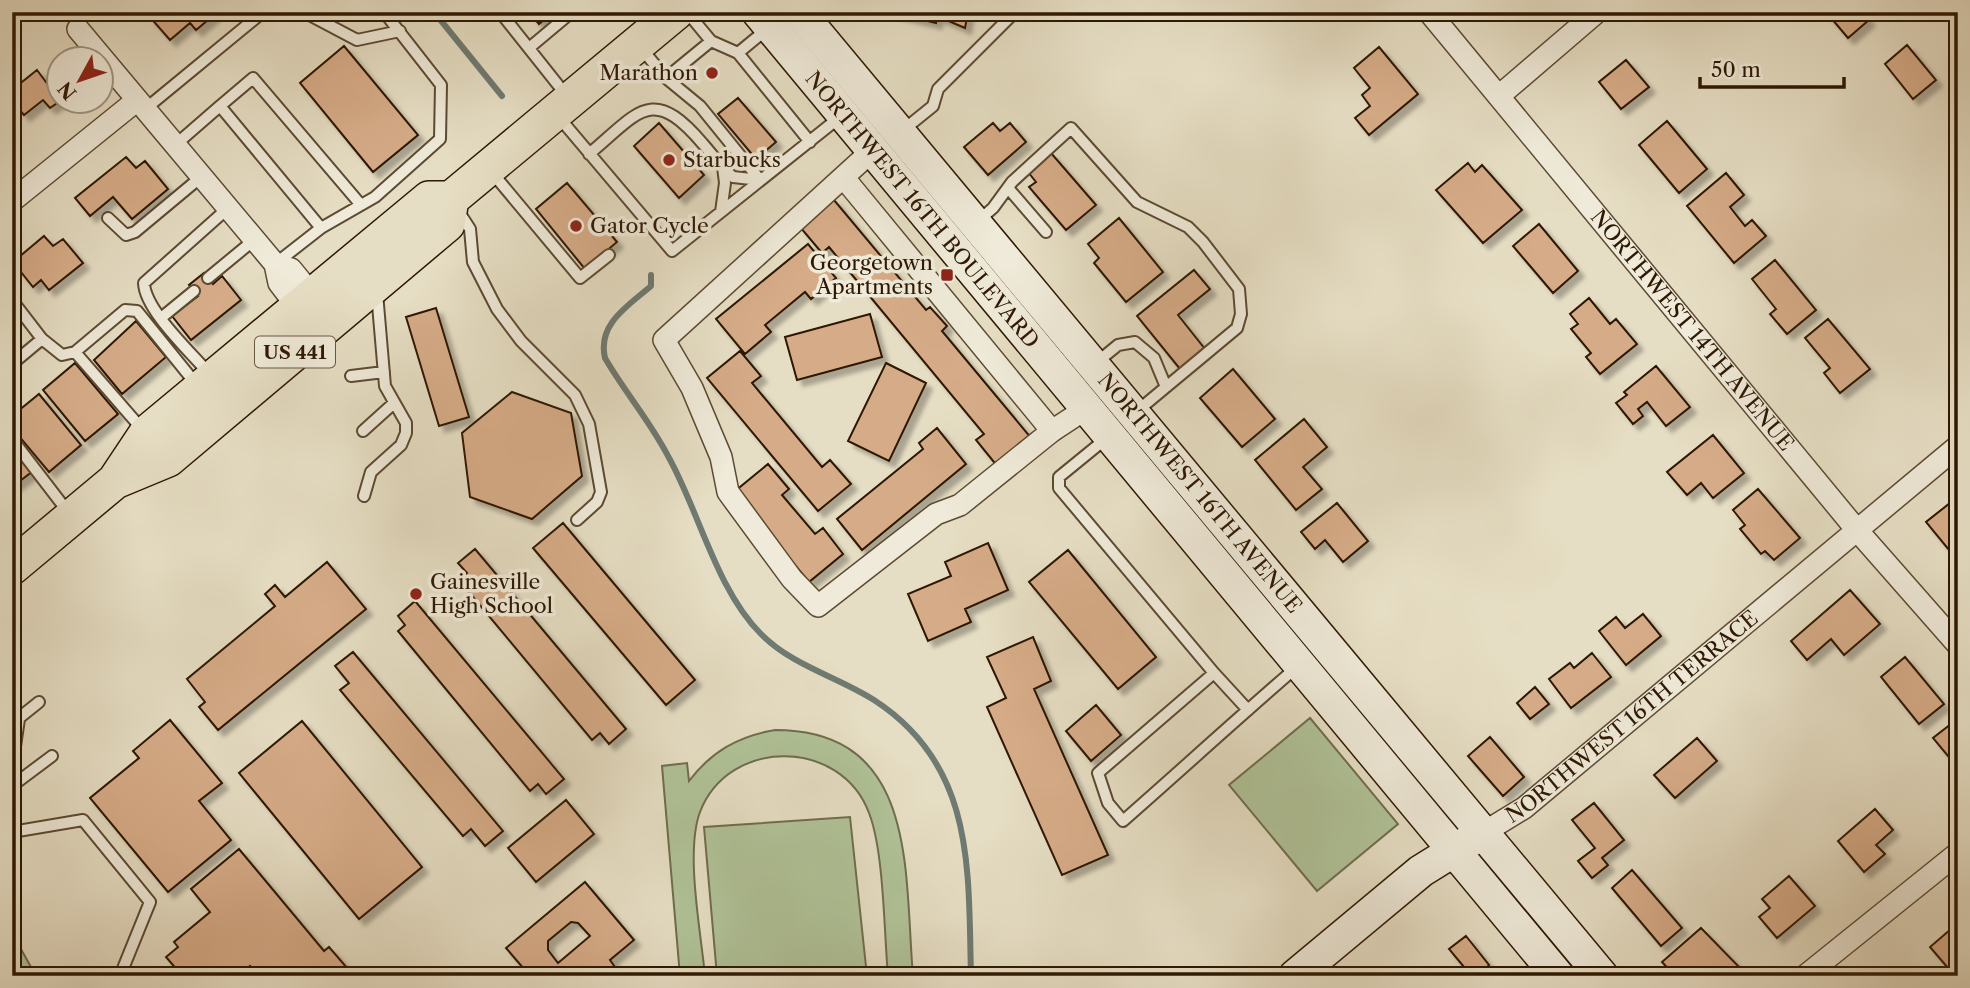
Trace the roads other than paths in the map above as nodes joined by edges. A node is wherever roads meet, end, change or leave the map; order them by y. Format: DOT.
graph roads {
  1 [pos="263,12"];
  2 [pos="304,12"];
  3 [pos="384,12"];
  4 [pos="500,12"];
  5 [pos="572,12"];
  6 [pos="676,12"];
  7 [pos="687,12"];
  8 [pos="799,12"];
  9 [pos="1015,12"];
  10 [pos="1429,12"];
  11 [pos="1597,12"];
  12 [pos="764,20"];
  13 [pos="78,29"];
  14 [pos="400,31"];
  15 [pos="711,41"];
  16 [pos="638,44"];
  17 [pos="528,48"];
  18 [pos="738,53"];
  19 [pos="666,78"];
  20 [pos="1499,96"];
  21 [pos="140,106"];
  22 [pos="220,106"];
  23 [pos="563,107"];
  24 [pos="843,115"];
  25 [pos="899,133"];
  26 [pos="810,142"];
  27 [pos="174,146"];
  28 [pos="873,150"];
  29 [pos="589,154"];
  30 [pos="723,167"];
  31 [pos="488,168"];
  32 [pos="201,177"];
  33 [pos="844,178"];
  34 [pos="760,180"];
  35 [pos="1007,188"];
  36 [pos="451,200"];
  37 [pos="12,201"];
  38 [pos="361,205"];
  39 [pos="227,209"];
  40 [pos="721,212"];
  41 [pos="108,218"];
  42 [pos="975,224"];
  43 [pos="321,228"];
  44 [pos="1046,232"];
  45 [pos="254,240"];
  46 [pos="609,255"];
  47 [pos="275,264"];
  48 [pos="208,278"];
  49 [pos="377,283"];
  50 [pos="194,291"];
  51 [pos="12,300"];
  52 [pos="305,302"];
  53 [pos="162,318"];
  54 [pos="41,339"];
  55 [pos="75,352"];
  56 [pos="12,364"];
  57 [pos="1093,365"];
  58 [pos="384,372"];
  59 [pos="351,376"];
  60 [pos="207,384"];
  61 [pos="1167,387"];
  62 [pos="1124,402"];
  63 [pos="394,403"];
  64 [pos="1087,408"];
  65 [pos="363,431"];
  66 [pos="1052,431"];
  67 [pos="1110,435"];
  68 [pos="12,439"];
  69 [pos="157,446"];
  70 [pos="1958,446"];
  71 [pos="364,496"];
  72 [pos="73,517"];
  73 [pos="577,520"];
  74 [pos="1856,528"];
  75 [pos="1250,554"];
  76 [pos="14,561"];
  77 [pos="1222,570"];
  78 [pos="1958,645"];
  79 [pos="1300,664"];
  80 [pos="1214,673"];
  81 [pos="39,702"];
  82 [pos="1248,710"];
  83 [pos="16,721"];
  84 [pos="52,756"];
  85 [pos="12,767"];
  86 [pos="12,786"];
  87 [pos="12,832"];
  88 [pos="1483,833"];
  89 [pos="1454,851"];
  90 [pos="1958,853"];
  91 [pos="120,976"];
  92 [pos="1295,976"];
  93 [pos="1558,976"];
  94 [pos="1602,976"];
  95 [pos="1805,976"];
  1 -- 21 [label="lane"];
  2 -- 14 [label="lane"];
  3 -- 14 [label="lane"];
  4 -- 17 [label="lane"];
  5 -- 17 [label="lane"];
  6 -- 16 [label="main road, US 441"];
  7 -- 15 [label="lane"];
  8 -- 25 [label="main road, NORTHWEST 16TH AVENUE"];
  9 -- 25 [label="lane"];
  10 -- 20 [label="street, NORTHWEST 14TH AVENUE"];
  11 -- 20 [label="street"];
  12 -- 18 [label="lane"];
  12 -- 24 [label="main road, NORTHWEST 16TH BOULEVARD"];
  13 -- 21 [label="street"];
  14 -- 38 [label="lane"];
  15 -- 18 [label="lane"];
  15 -- 19 [label="lane"];
  16 -- 19 [label="lane"];
  16 -- 23 [label="main road, US 441"];
  17 -- 23 [label="lane"];
  18 -- 26 [label="lane"];
  19 -- 34 [label="lane"];
  20 -- 74 [label="street, NORTHWEST 14TH AVENUE"];
  21 -- 27 [label="street"];
  21 -- 37 [label="street"];
  22 -- 27 [label="lane"];
  22 -- 38 [label="lane"];
  22 -- 43 [label="lane"];
  23 -- 29 [label="lane"];
  23 -- 31 [label="main road, US 441"];
  24 -- 26 [label="lane"];
  24 -- 28 [label="main road, NORTHWEST 16TH BOULEVARD"];
  25 -- 42 [label="main road, NORTHWEST 16TH AVENUE"];
  26 -- 34 [label="lane"];
  27 -- 32 [label="street"];
  28 -- 33 [label="street"];
  28 -- 64 [label="main road, NORTHWEST 16TH BOULEVARD"];
  29 -- 30 [label="lane"];
  29 -- 40 [label="lane"];
  30 -- 34 [label="lane"];
  30 -- 40 [label="lane"];
  31 -- 36 [label="main road, US 441"];
  31 -- 46 [label="lane"];
  32 -- 39 [label="street"];
  32 -- 41 [label="lane"];
  33 -- 66 [label="street"];
  33 -- 66 [label="street"];
  34 -- 40 [label="lane"];
  35 -- 42 [label="lane"];
  35 -- 44 [label="lane"];
  35 -- 61 [label="lane"];
  36 -- 49 [label="main road, US 441"];
  36 -- 52 [label="main road, US 441"];
  36 -- 73 [label="lane"];
  38 -- 43 [label="lane"];
  39 -- 45 [label="street"];
  39 -- 53 [label="lane"];
  42 -- 57 [label="main road, NORTHWEST 16TH AVENUE"];
  43 -- 47 [label="lane"];
  45 -- 47 [label="street"];
  45 -- 48 [label="lane"];
  47 -- 52 [label="street"];
  49 -- 58 [label="lane"];
  49 -- 69 [label="main road, US 441"];
  50 -- 53 [label="lane"];
  51 -- 54 [label="lane"];
  52 -- 60 [label="main road, US 441"];
  52 -- 69 [label="main road"];
  53 -- 60 [label="lane"];
  54 -- 55 [label="lane"];
  54 -- 56 [label="lane"];
  55 -- 60 [label="lane"];
  55 -- 69 [label="lane"];
  57 -- 61 [label="lane"];
  57 -- 62 [label="main road, NORTHWEST 16TH AVENUE"];
  58 -- 59 [label="lane"];
  58 -- 63 [label="lane"];
  60 -- 69 [label="main road, US 441"];
  61 -- 62 [label="lane"];
  62 -- 64 [label="main road"];
  62 -- 75 [label="main road, NORTHWEST 16TH AVENUE"];
  63 -- 65 [label="lane"];
  63 -- 71 [label="lane"];
  64 -- 66 [label="street"];
  64 -- 67 [label="main road, NORTHWEST 16TH AVENUE"];
  67 -- 77 [label="main road, NORTHWEST 16TH AVENUE"];
  67 -- 80 [label="lane"];
  68 -- 72 [label="lane"];
  69 -- 72 [label="main road, US 441"];
  70 -- 74 [label="street, NORTHWEST 16TH TERRACE"];
  72 -- 76 [label="main road, US 441"];
  74 -- 78 [label="street, NORTHWEST 14TH AVENUE"];
  74 -- 88 [label="street, NORTHWEST 16TH TERRACE"];
  75 -- 77 [label="main road"];
  75 -- 88 [label="main road, NORTHWEST 16TH AVENUE"];
  77 -- 79 [label="main road, NORTHWEST 16TH AVENUE"];
  79 -- 82 [label="lane"];
  79 -- 89 [label="main road, NORTHWEST 16TH AVENUE"];
  80 -- 82 [label="lane"];
  80 -- 82 [label="lane"];
  81 -- 83 [label="lane"];
  83 -- 85 [label="lane"];
  84 -- 86 [label="lane"];
  87 -- 91 [label="lane"];
  88 -- 89 [label="main road, NORTHWEST 16TH TERRACE"];
  88 -- 94 [label="main road, NORTHWEST 16TH AVENUE"];
  89 -- 92 [label="main road, NORTHWEST 16TH TERRACE"];
  89 -- 93 [label="main road, NORTHWEST 16TH AVENUE"];
  90 -- 95 [label="street"];
}
